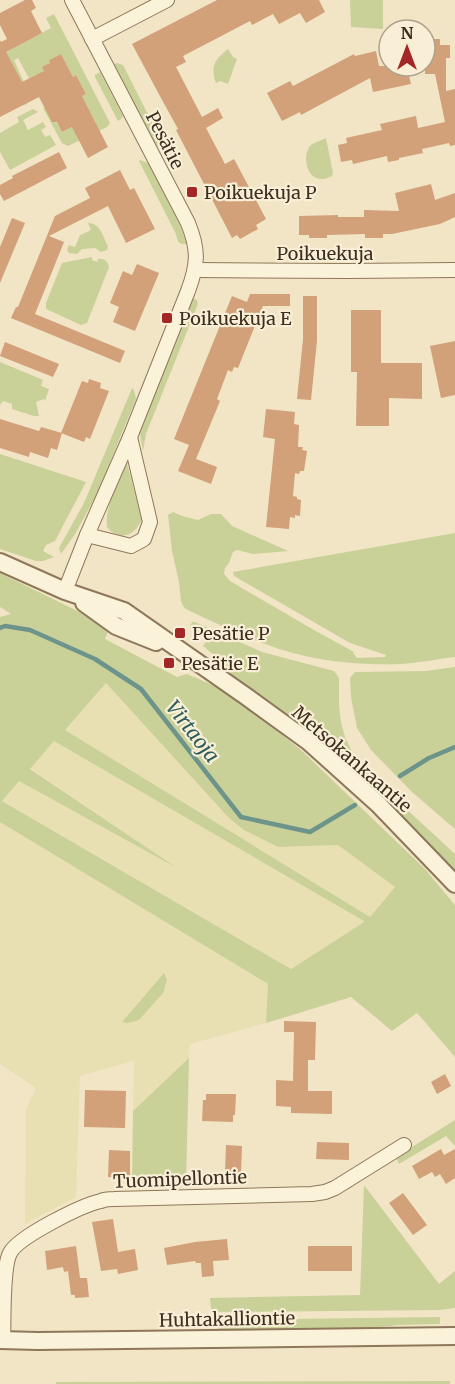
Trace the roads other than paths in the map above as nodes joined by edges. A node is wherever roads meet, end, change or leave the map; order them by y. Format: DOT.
graph roads {
  1 [pos="72,0"];
  2 [pos="167,0"];
  3 [pos="92,39"];
  4 [pos="196,270"];
  5 [pos="455,270"];
  6 [pos="130,437"];
  7 [pos="87,536"];
  8 [pos="0,562"];
  9 [pos="65,591"];
  10 [pos="455,884"];
  11 [pos="404,1145"];
  12 [pos="3,1280"];
  13 [pos="455,1336"];
  14 [pos="2,1340"];
  1 -- 3 [label="street, Pesätie"];
  2 -- 3 [label="street"];
  3 -- 4 [label="street, Pesätie"];
  4 -- 5 [label="street, Poikuekuja"];
  4 -- 6 [label="street, Pesätie"];
  6 -- 7 [label="street, Pesätie"];
  6 -- 7 [label="street"];
  7 -- 9 [label="street, Pesätie"];
  8 -- 9 [label="street, Metsokankaantie"];
  9 -- 10 [label="street, Metsokankaantie"];
  11 -- 12 [label="street, Tuomipellontie"];
  12 -- 14 [label="street, Tuomipellontie"];
  13 -- 14 [label="street, Huhtakalliontie"];
}
